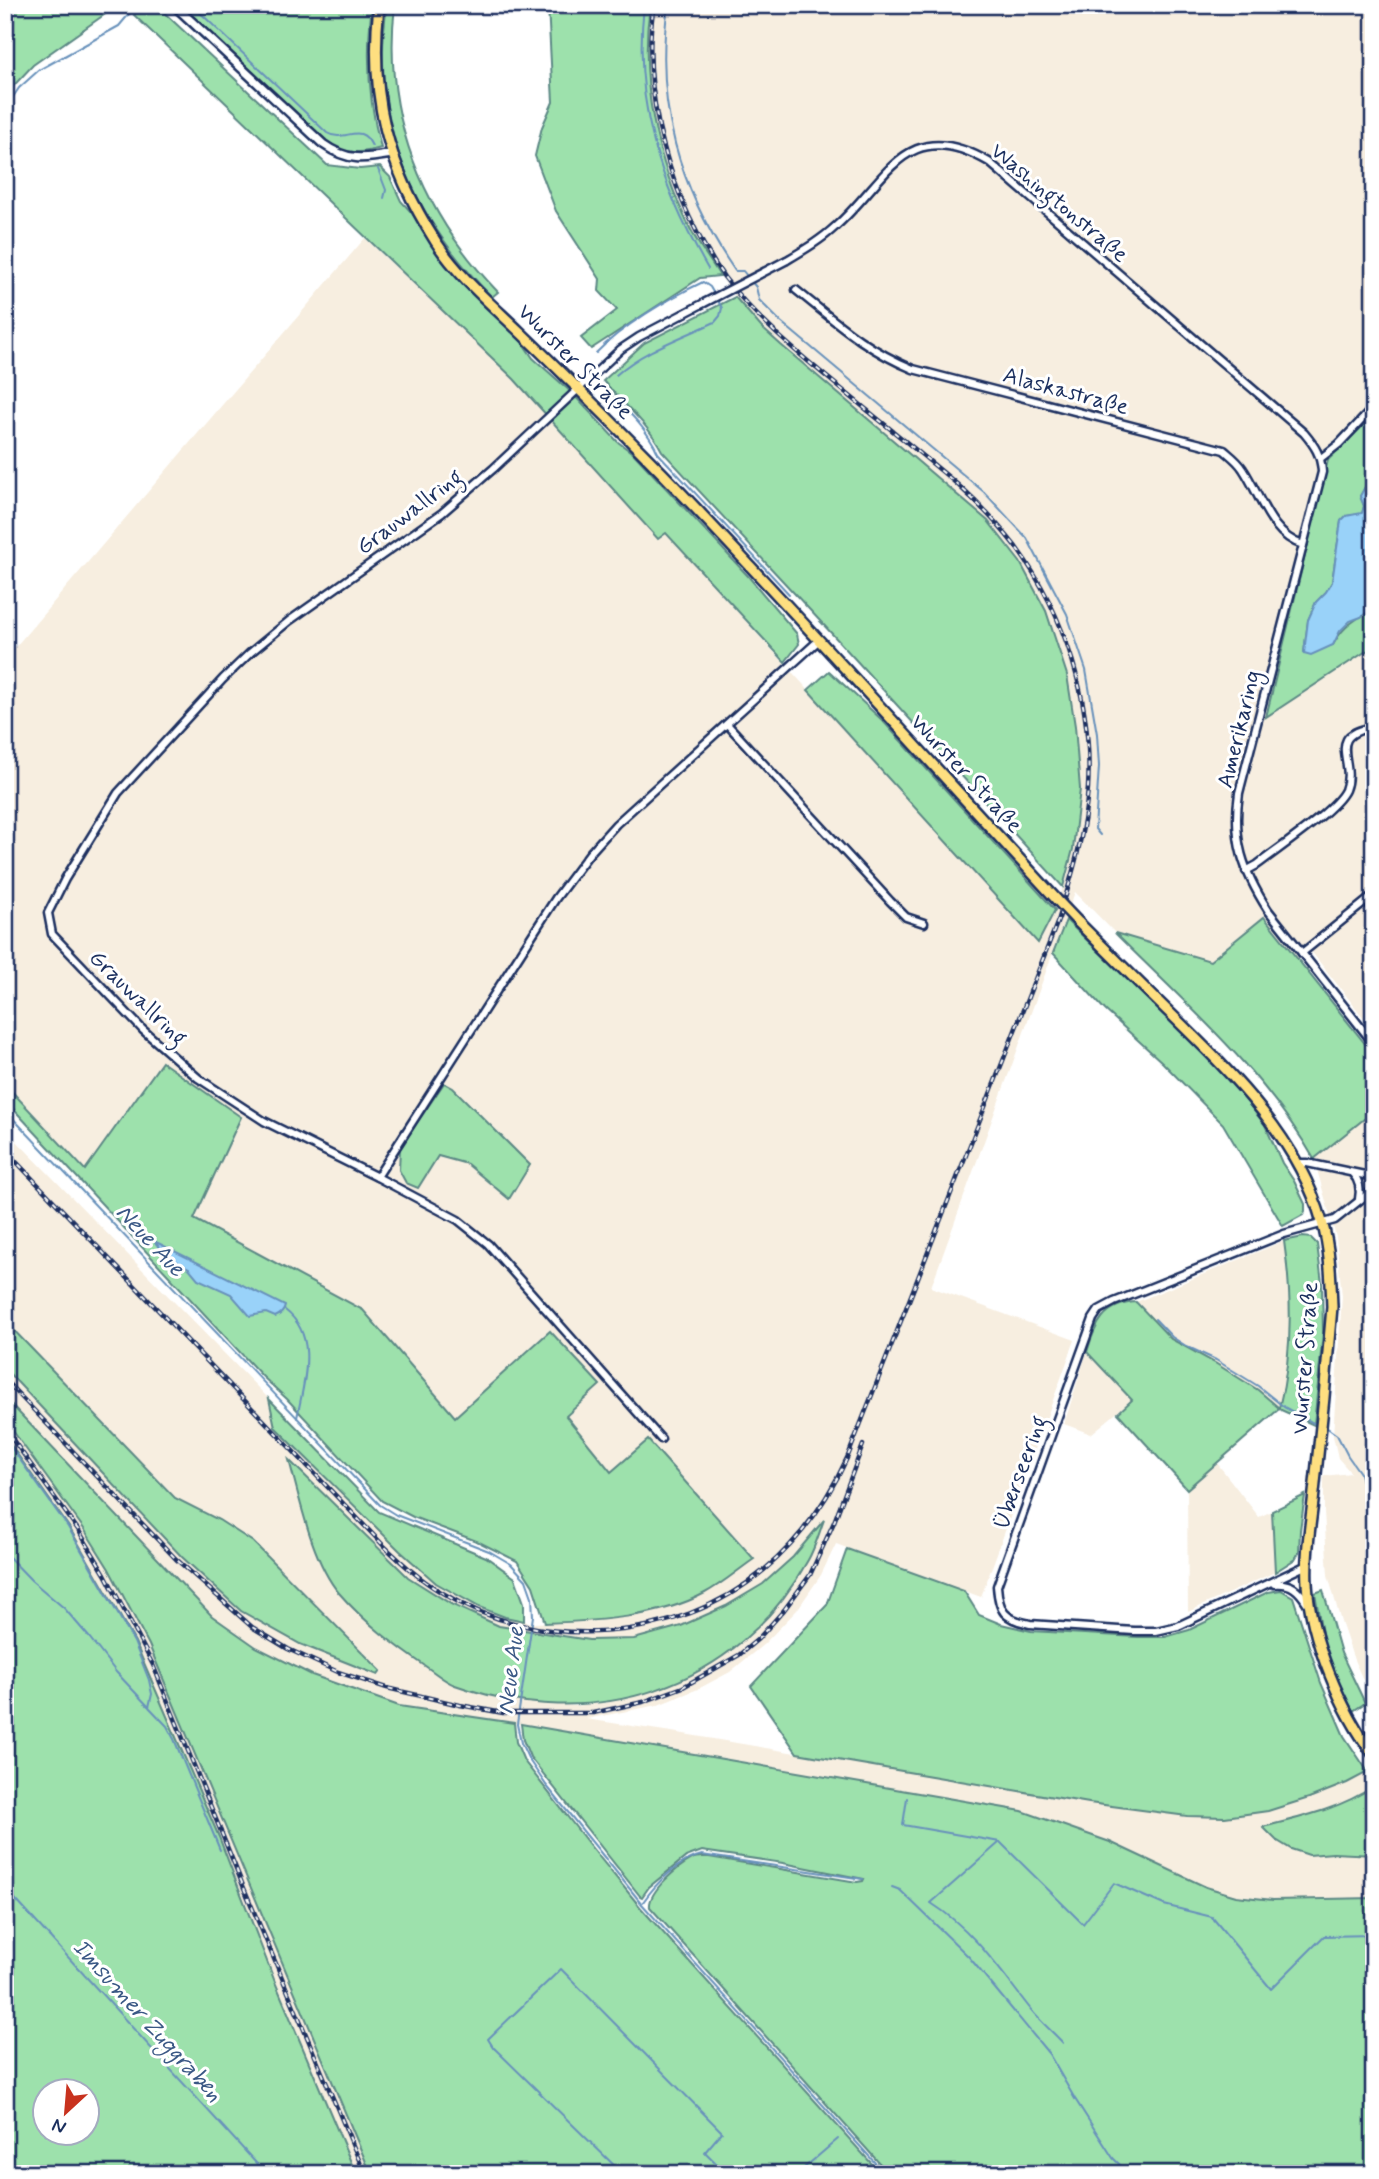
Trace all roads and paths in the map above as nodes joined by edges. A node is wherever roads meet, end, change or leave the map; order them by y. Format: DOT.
graph roads {
  1 [pos="174,5"];
  2 [pos="379,5"];
  3 [pos="393,155"];
  4 [pos="796,290"];
  5 [pos="578,390"];
  6 [pos="1374,407"];
  7 [pos="1321,458"];
  8 [pos="1303,545"];
  9 [pos="818,641"];
  10 [pos="727,724"];
  11 [pos="1374,727"];
  12 [pos="1246,871"];
  13 [pos="1374,895"];
  14 [pos="924,923"];
  15 [pos="1302,953"];
  16 [pos="1374,1044"];
  17 [pos="1298,1163"];
  18 [pos="1352,1172"];
  19 [pos="377,1177"];
  20 [pos="1374,1177"];
  21 [pos="1374,1189"];
  22 [pos="1359,1200"];
  23 [pos="1323,1224"];
  24 [pos="661,1440"];
  25 [pos="1307,1564"];
  26 [pos="1269,1584"];
  27 [pos="1309,1606"];
  28 [pos="1374,1755"];
  1 -- 3 [label="street"];
  2 -- 3 [label="main road, Wurster Straße"];
  3 -- 5 [label="main road, Wurster Straße"];
  4 -- 8 [label="street, Alaskastraße"];
  5 -- 7 [label="street, Washingtonstraße, bridge"];
  5 -- 9 [label="main road, Wurster Straße"];
  5 -- 19 [label="street, Grauwallring"];
  6 -- 7 [label="street"];
  7 -- 8 [label="street, Amerikaring"];
  8 -- 12 [label="street, Amerikaring"];
  9 -- 10 [label="street"];
  9 -- 17 [label="main road, Wurster Straße, bridge"];
  10 -- 14 [label="street"];
  10 -- 19 [label="street"];
  11 -- 12 [label="street"];
  12 -- 15 [label="street, Amerikaring"];
  13 -- 15 [label="street"];
  15 -- 16 [label="street, Amerikaring"];
  17 -- 18 [label="street"];
  17 -- 23 [label="main road, Wurster Straße"];
  18 -- 20 [label="street"];
  18 -- 22 [label="street"];
  19 -- 24 [label="street"];
  21 -- 22 [label="street"];
  22 -- 23 [label="street"];
  23 -- 25 [label="main road, Wurster Straße"];
  23 -- 26 [label="street, Überseering"];
  25 -- 26 [label="street, Überseering"];
  25 -- 27 [label="main road, Wurster Straße"];
  26 -- 27 [label="street"];
  27 -- 28 [label="main road, Wurster Straße"];
}
